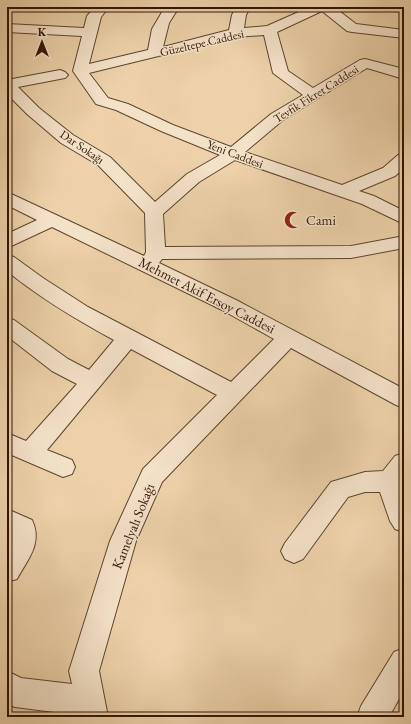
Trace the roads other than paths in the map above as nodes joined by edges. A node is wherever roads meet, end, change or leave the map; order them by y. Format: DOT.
graph roads {
  1 [pos="102,7"];
  2 [pos="172,7"];
  3 [pos="243,7"];
  4 [pos="321,7"];
  5 [pos="324,7"];
  6 [pos="8,29"];
  7 [pos="270,30"];
  8 [pos="89,32"];
  9 [pos="236,33"];
  10 [pos="404,34"];
  11 [pos="155,53"];
  12 [pos="80,71"];
  13 [pos="404,74"];
  14 [pos="60,75"];
  15 [pos="7,85"];
  16 [pos="312,94"];
  17 [pos="233,154"];
  18 [pos="404,159"];
  19 [pos="341,192"];
  20 [pos="7,196"];
  21 [pos="154,212"];
  22 [pos="404,218"];
  23 [pos="52,220"];
  24 [pos="7,242"];
  25 [pos="404,242"];
  26 [pos="152,259"];
  27 [pos="7,261"];
  28 [pos="7,325"];
  29 [pos="289,337"];
  30 [pos="128,338"];
  31 [pos="92,382"];
  32 [pos="233,393"];
  33 [pos="404,399"];
  34 [pos="7,443"];
  35 [pos="30,453"];
  36 [pos="63,467"];
  37 [pos="397,472"];
  38 [pos="7,520"];
  39 [pos="404,521"];
  40 [pos="294,551"];
  41 [pos="7,570"];
  42 [pos="404,662"];
  43 [pos="7,686"];
  44 [pos="92,710"];
  45 [pos="372,717"];
  1 -- 8 [label="street"];
  2 -- 11 [label="street"];
  3 -- 9 [label="street"];
  4 -- 7 [label="street, Güzeltepe Caddesi"];
  5 -- 10 [label="street"];
  6 -- 8 [label="street"];
  7 -- 9 [label="street, Güzeltepe Caddesi"];
  7 -- 16 [label="street"];
  8 -- 12 [label="street"];
  9 -- 11 [label="street, Güzeltepe Caddesi"];
  11 -- 12 [label="street, Güzeltepe Caddesi"];
  12 -- 17 [label="street, Yeni Caddesi"];
  13 -- 16 [label="street, Tevfik Fikret Caddesi"];
  14 -- 15 [label="street"];
  15 -- 21 [label="street, Dar Sokağı"];
  16 -- 17 [label="street, Tevfik Fikret Caddesi"];
  17 -- 19 [label="street, Yeni Caddesi"];
  17 -- 21 [label="street, Tevfik Fikret Caddesi"];
  18 -- 19 [label="street"];
  19 -- 22 [label="street, Yeni Caddesi"];
  20 -- 23 [label="street, Mehmet Akif Ersoy Caddesi"];
  21 -- 26 [label="street"];
  23 -- 24 [label="street"];
  23 -- 26 [label="street, Mehmet Akif Ersoy Caddesi"];
  25 -- 26 [label="street"];
  26 -- 29 [label="street, Mehmet Akif Ersoy Caddesi"];
  27 -- 30 [label="street"];
  28 -- 31 [label="street"];
  29 -- 32 [label="street, Kamelyalı Sokağı"];
  29 -- 33 [label="street, Mehmet Akif Ersoy Caddesi"];
  30 -- 31 [label="street"];
  30 -- 32 [label="street"];
  31 -- 35 [label="street"];
  32 -- 44 [label="street, Kamelyalı Sokağı"];
  34 -- 35 [label="street"];
  35 -- 36 [label="street"];
  37 -- 39 [label="street"];
  37 -- 40 [label="street"];
  38 -- 41 [label="street"];
  42 -- 45 [label="street"];
  43 -- 44 [label="street"];
}
